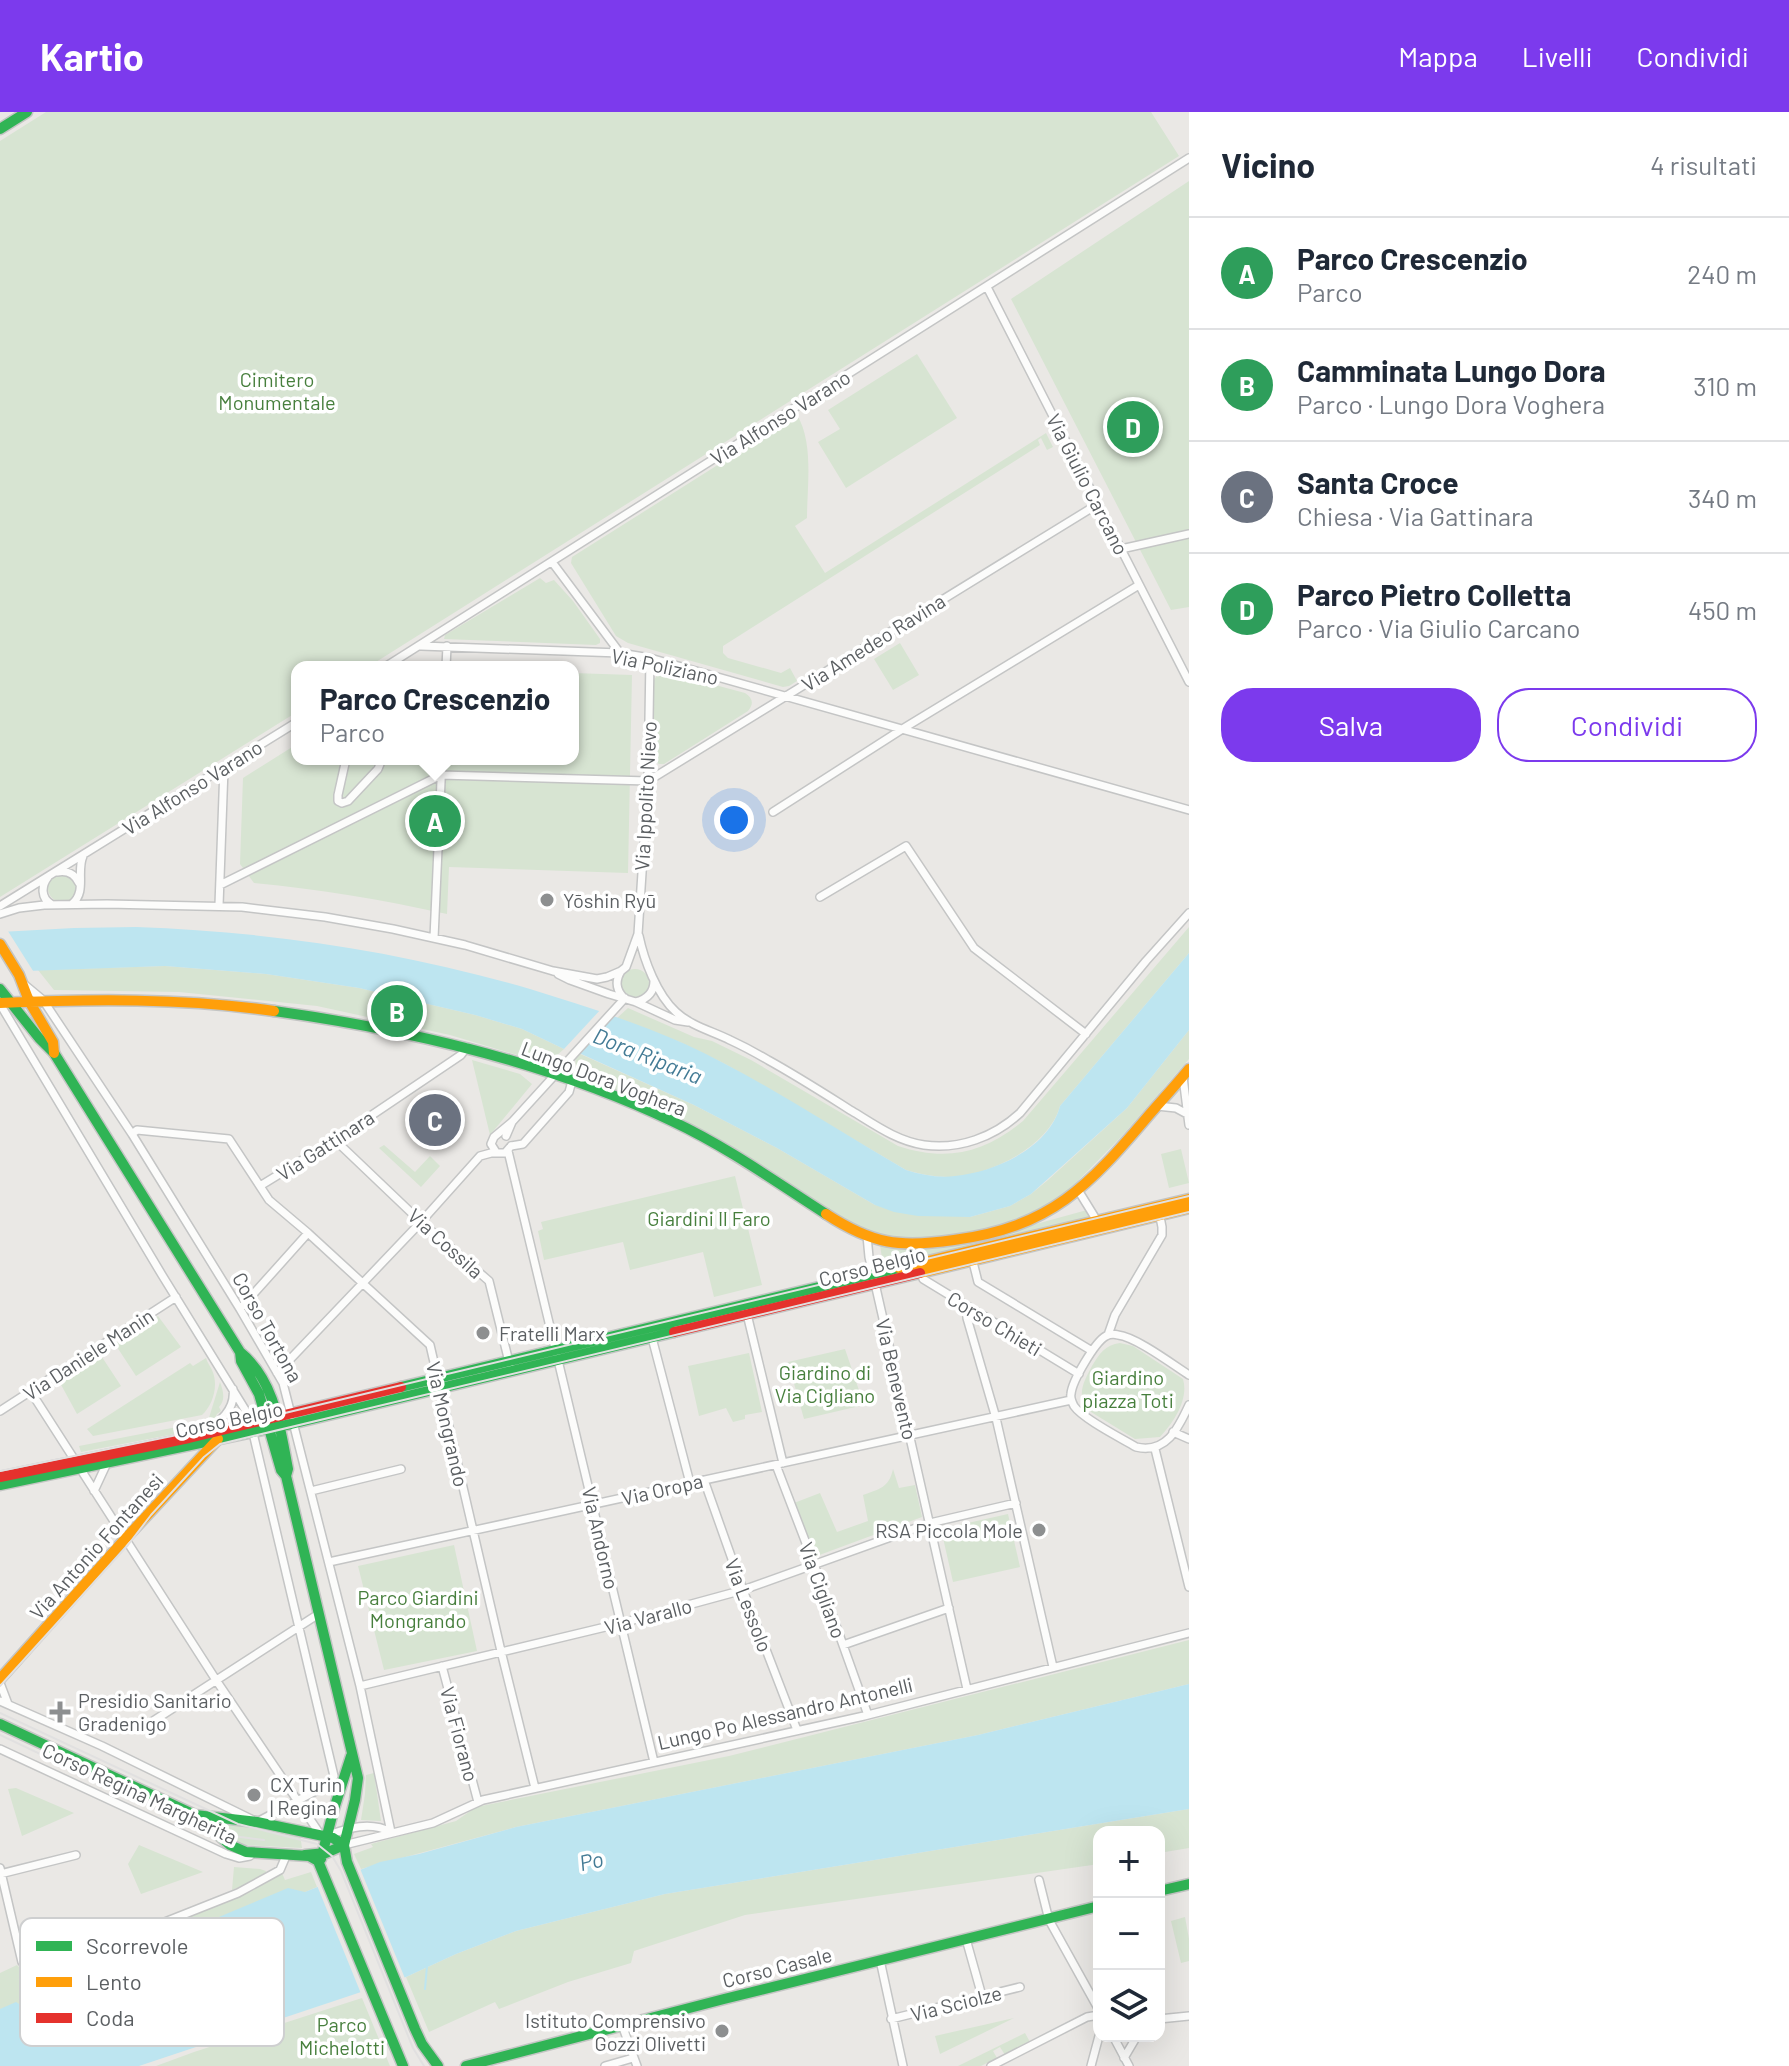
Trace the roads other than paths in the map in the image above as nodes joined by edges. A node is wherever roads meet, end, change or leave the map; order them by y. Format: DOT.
graph roads {
  1 [pos="27,112"];
  2 [pos="0,129"];
  3 [pos="1189,158"];
  4 [pos="987,287"];
  5 [pos="1098,504"];
  6 [pos="1189,534"];
  7 [pos="1121,549"];
  8 [pos="552,562"];
  9 [pos="1139,585"];
  10 [pos="419,646"];
  11 [pos="447,646"];
  12 [pos="620,653"];
  13 [pos="650,658"];
  14 [pos="395,661"];
  15 [pos="446,661"];
  16 [pos="1189,682"];
  17 [pos="787,695"];
  18 [pos="291,726"];
  19 [pos="904,728"];
  20 [pos="345,765"];
  21 [pos="381,765"];
  22 [pos="442,765"];
  23 [pos="224,768"];
  24 [pos="441,775"];
  25 [pos="648,781"];
  26 [pos="1189,810"];
  27 [pos="773,812"];
  28 [pos="87,852"];
  29 [pos="51,875"];
  30 [pos="80,885"];
  31 [pos="220,885"];
  32 [pos="820,897"];
  33 [pos="57,905"];
  34 [pos="67,905"];
  35 [pos="219,905"];
  36 [pos="0,906"];
  37 [pos="1189,913"];
  38 [pos="0,914"];
  39 [pos="638,934"];
  40 [pos="434,938"];
  41 [pos="0,944"];
  42 [pos="623,969"];
  43 [pos="553,971"];
  44 [pos="651,975"];
  45 [pos="21,979"];
  46 [pos="0,989"];
  47 [pos="624,998"];
  48 [pos="43,1000"];
  49 [pos="29,1001"];
  50 [pos="13,1002"];
  51 [pos="636,1002"];
  52 [pos="0,1003"];
  53 [pos="690,1022"];
  54 [pos="1086,1034"];
  55 [pos="467,1047"];
  56 [pos="54,1053"];
  57 [pos="1186,1073"];
  58 [pos="555,1075"];
  59 [pos="572,1081"];
  60 [pos="1157,1106"];
  61 [pos="1187,1114"];
  62 [pos="1189,1125"];
  63 [pos="132,1134"];
  64 [pos="503,1135"];
  65 [pos="335,1140"];
  66 [pos="509,1149"];
  67 [pos="496,1152"];
  68 [pos="260,1186"];
  69 [pos="1078,1190"];
  70 [pos="1189,1199"];
  71 [pos="1189,1208"];
  72 [pos="1159,1211"];
  73 [pos="421,1222"];
  74 [pos="1099,1225"];
  75 [pos="308,1233"];
  76 [pos="867,1236"];
  77 [pos="972,1256"];
  78 [pos="921,1268"];
  79 [pos="875,1279"];
  80 [pos="363,1285"];
  81 [pos="176,1297"];
  82 [pos="968,1307"];
  83 [pos="240,1309"];
  84 [pos="746,1310"];
  85 [pos="651,1333"];
  86 [pos="1108,1335"];
  87 [pos="1092,1351"];
  88 [pos="557,1356"];
  89 [pos="510,1367"];
  90 [pos="277,1373"];
  91 [pos="1079,1374"];
  92 [pos="1189,1375"];
  93 [pos="438,1384"];
  94 [pos="232,1387"];
  95 [pos="31,1392"];
  96 [pos="1071,1400"];
  97 [pos="1188,1409"];
  98 [pos="0,1411"];
  99 [pos="996,1418"];
  100 [pos="292,1419"];
  101 [pos="272,1423"];
  102 [pos="253,1427"];
  103 [pos="1173,1432"];
  104 [pos="199,1435"];
  105 [pos="910,1437"];
  106 [pos="220,1438"];
  107 [pos="1189,1439"];
  108 [pos="1155,1449"];
  109 [pos="107,1463"];
  110 [pos="780,1464"];
  111 [pos="77,1465"];
  112 [pos="401,1469"];
  113 [pos="0,1477"];
  114 [pos="704,1480"];
  115 [pos="690,1483"];
  116 [pos="0,1485"];
  117 [pos="94,1491"];
  118 [pos="311,1491"];
  119 [pos="1016,1503"];
  120 [pos="594,1505"];
  121 [pos="930,1523"];
  122 [pos="474,1530"];
  123 [pos="124,1540"];
  124 [pos="1185,1555"];
  125 [pos="329,1562"];
  126 [pos="814,1564"];
  127 [pos="1189,1587"];
  128 [pos="743,1590"];
  129 [pos="949,1608"];
  130 [pos="317,1615"];
  131 [pos="622,1623"];
  132 [pos="299,1626"];
  133 [pos="1189,1633"];
  134 [pos="843,1645"];
  135 [pos="501,1651"];
  136 [pos="442,1666"];
  137 [pos="1053,1667"];
  138 [pos="216,1680"];
  139 [pos="0,1681"];
  140 [pos="360,1686"];
  141 [pos="967,1689"];
  142 [pos="4,1703"];
  143 [pos="868,1715"];
  144 [pos="0,1724"];
  145 [pos="147,1725"];
  146 [pos="797,1730"];
  147 [pos="0,1749"];
  148 [pos="351,1756"];
  149 [pos="654,1762"];
  150 [pos="535,1788"];
  151 [pos="298,1800"];
  152 [pos="478,1802"];
  153 [pos="195,1815"];
  154 [pos="257,1822"];
  155 [pos="347,1828"];
  156 [pos="391,1832"];
  157 [pos="323,1835"];
  158 [pos="344,1845"];
  159 [pos="321,1854"];
  160 [pos="76,1855"];
  161 [pos="276,1855"];
  162 [pos="303,1856"];
  163 [pos="0,1872"];
  164 [pos="325,1875"];
  165 [pos="1039,1880"];
  166 [pos="1189,1884"];
  167 [pos="1165,1890"];
  168 [pos="1093,1908"];
  169 [pos="175,1918"];
  170 [pos="1049,1920"];
  171 [pos="966,1939"];
  172 [pos="20,1954"];
  173 [pos="880,1960"];
  174 [pos="1020,1987"];
  175 [pos="982,1996"];
  176 [pos="1093,2002"];
  177 [pos="1093,2015"];
  178 [pos="1189,2016"];
  179 [pos="1165,2018"];
  180 [pos="891,2019"];
  181 [pos="622,2025"];
  182 [pos="1097,2042"];
  183 [pos="1116,2042"];
  184 [pos="1133,2042"];
  185 [pos="1124,2058"];
  186 [pos="635,2062"];
  187 [pos="1002,2064"];
  188 [pos="403,2066"];
  189 [pos="438,2066"];
  190 [pos="466,2066"];
  191 [pos="605,2066"];
  192 [pos="903,2066"];
  193 [pos="991,2066"];
  194 [pos="1091,2066"];
  195 [pos="1129,2066"];
  1 -- 2 [label="main road"];
  3 -- 4 [label="street, Via Alfonso Varano"];
  4 -- 5 [label="street, Via Giulio Carcano"];
  4 -- 8 [label="street, Via Alfonso Varano"];
  5 -- 7 [label="street, Via Giulio Carcano"];
  5 -- 17 [label="street, Via Amedeo Ravina"];
  6 -- 7 [label="street"];
  7 -- 9 [label="street, Via Giulio Carcano"];
  8 -- 10 [label="street, Via Alfonso Varano"];
  8 -- 12 [label="street"];
  9 -- 16 [label="street, Via Giulio Carcano"];
  9 -- 19 [label="street"];
  10 -- 11 [label="street, Via Poliziano"];
  10 -- 14 [label="street, Via Alfonso Varano"];
  11 -- 12 [label="street, Via Poliziano"];
  11 -- 15 [label="street"];
  12 -- 13 [label="street, Via Poliziano"];
  13 -- 17 [label="street, Via Poliziano"];
  13 -- 25 [label="street, Via Ippolito Nievo"];
  17 -- 19 [label="street, Via Poliziano"];
  17 -- 25 [label="street, Via Amedeo Ravina"];
  18 -- 23 [label="street, Via Alfonso Varano"];
  19 -- 26 [label="street, Via Poliziano"];
  19 -- 27 [label="street"];
  20 -- 21 [label="street"];
  22 -- 24 [label="street"];
  23 -- 28 [label="street, Via Alfonso Varano"];
  23 -- 31 [label="street"];
  24 -- 25 [label="street"];
  24 -- 31 [label="street"];
  24 -- 40 [label="street"];
  25 -- 39 [label="street, Via Ippolito Nievo"];
  28 -- 29 [label="street, Via Alfonso Varano"];
  28 -- 30 [label="street"];
  29 -- 30 [label="street"];
  29 -- 33 [label="street"];
  29 -- 36 [label="street, Via Alfonso Varano"];
  30 -- 34 [label="street"];
  31 -- 35 [label="street"];
  32 -- 54 [label="street"];
  33 -- 34 [label="street"];
  33 -- 38 [label="street"];
  34 -- 35 [label="street"];
  35 -- 40 [label="street"];
  37 -- 54 [label="street"];
  39 -- 42 [label="street"];
  39 -- 44 [label="street"];
  40 -- 43 [label="street"];
  41 -- 45 [label="main road"];
  42 -- 43 [label="street"];
  42 -- 44 [label="street"];
  42 -- 47 [label="street"];
  43 -- 47 [label="street"];
  44 -- 51 [label="street"];
  44 -- 53 [label="street"];
  45 -- 48 [label="street, Corso Tortona"];
  45 -- 49 [label="main road, Corso Tortona"];
  46 -- 50 [label="main road, Corso Tortona"];
  47 -- 51 [label="street"];
  47 -- 58 [label="street"];
  48 -- 49 [label="main road, Lungo Dora Voghera"];
  48 -- 55 [label="main road, Lungo Dora Voghera"];
  48 -- 63 [label="street, Corso Tortona"];
  49 -- 50 [label="main road, Lungo Dora Voghera"];
  49 -- 56 [label="main road, Corso Tortona"];
  50 -- 52 [label="main road, Lungo Dora Voghera"];
  50 -- 56 [label="main road, Corso Tortona"];
  51 -- 53 [label="street"];
  52 -- 81 [label="street"];
  53 -- 54 [label="street"];
  55 -- 58 [label="main road, Lungo Dora Voghera"];
  55 -- 65 [label="street, Via Gattinara"];
  56 -- 101 [label="main road, Corso Tortona"];
  57 -- 60 [label="main road, Lungo Dora Voghera"];
  57 -- 61 [label="street"];
  58 -- 59 [label="main road, Lungo Dora Voghera"];
  58 -- 64 [label="street"];
  59 -- 66 [label="street"];
  59 -- 76 [label="main road, Lungo Dora Voghera"];
  60 -- 61 [label="street"];
  60 -- 69 [label="main road, Lungo Dora Voghera"];
  61 -- 62 [label="street"];
  63 -- 68 [label="street, Via Mongrando"];
  63 -- 83 [label="street, Corso Tortona"];
  64 -- 66 [label="street"];
  64 -- 67 [label="street"];
  65 -- 68 [label="street, Via Gattinara"];
  65 -- 73 [label="street, Via Cossila"];
  66 -- 67 [label="street"];
  66 -- 88 [label="street, Via Andorno"];
  67 -- 73 [label="street"];
  68 -- 75 [label="street, Via Mongrando"];
  69 -- 74 [label="street"];
  69 -- 76 [label="main road, Lungo Dora Voghera"];
  70 -- 72 [label="main road, Corso Belgio"];
  71 -- 72 [label="main road, Corso Belgio"];
  72 -- 74 [label="main road, Corso Belgio"];
  72 -- 86 [label="street"];
  73 -- 80 [label="street"];
  73 -- 89 [label="street, Via Cossila"];
  74 -- 77 [label="main road, Corso Belgio"];
  75 -- 80 [label="street, Via Mongrando"];
  75 -- 83 [label="street"];
  76 -- 79 [label="street, Via Benevento"];
  77 -- 78 [label="main road, Corso Belgio"];
  77 -- 87 [label="street, Corso Chieti"];
  78 -- 79 [label="main road, Corso Belgio"];
  78 -- 82 [label="street, Corso Chieti"];
  79 -- 84 [label="main road, Corso Belgio"];
  79 -- 105 [label="street, Via Benevento"];
  80 -- 90 [label="street"];
  80 -- 93 [label="street, Via Mongrando"];
  81 -- 94 [label="street"];
  81 -- 95 [label="street, Via Daniele Manin"];
  82 -- 91 [label="street, Corso Chieti"];
  82 -- 99 [label="street"];
  83 -- 90 [label="street, Corso Tortona"];
  84 -- 85 [label="main road, Corso Belgio"];
  84 -- 110 [label="street, Via Cigliano"];
  85 -- 88 [label="main road, Corso Belgio"];
  85 -- 115 [label="street"];
  86 -- 87 [label="street"];
  86 -- 92 [label="street"];
  87 -- 91 [label="street"];
  88 -- 89 [label="main road, Corso Belgio"];
  88 -- 120 [label="street, Via Andorno"];
  89 -- 93 [label="main road, Corso Belgio"];
  90 -- 100 [label="street, Corso Tortona"];
  91 -- 96 [label="street"];
  93 -- 100 [label="main road, Corso Belgio"];
  93 -- 122 [label="street, Via Mongrando"];
  94 -- 102 [label="street"];
  94 -- 104 [label="street"];
  95 -- 98 [label="street, Via Daniele Manin"];
  95 -- 111 [label="street"];
  96 -- 99 [label="street, Via Oropa"];
  96 -- 108 [label="street"];
  97 -- 103 [label="street"];
  99 -- 105 [label="street, Via Oropa"];
  99 -- 119 [label="street"];
  100 -- 101 [label="main road, Corso Belgio"];
  100 -- 118 [label="street, Corso Tortona"];
  101 -- 102 [label="main road, Corso Belgio"];
  101 -- 130 [label="main road, Corso Tortona"];
  102 -- 104 [label="main road, Corso Belgio"];
  102 -- 106 [label="main road, Corso Belgio"];
  102 -- 132 [label="street"];
  103 -- 107 [label="street"];
  103 -- 108 [label="street"];
  104 -- 111 [label="main road, Corso Belgio"];
  105 -- 110 [label="street, Via Oropa"];
  105 -- 121 [label="street, Via Benevento"];
  106 -- 109 [label="main road, Corso Belgio"];
  106 -- 123 [label="main road, Via Antonio Fontanesi"];
  108 -- 124 [label="street"];
  109 -- 111 [label="main road, Corso Belgio"];
  109 -- 117 [label="street"];
  110 -- 114 [label="street, Via Oropa"];
  110 -- 126 [label="street, Via Cigliano"];
  111 -- 113 [label="main road, Corso Belgio"];
  111 -- 116 [label="main road, Corso Belgio"];
  111 -- 117 [label="street"];
  112 -- 118 [label="street"];
  114 -- 115 [label="street, Via Oropa"];
  114 -- 128 [label="street, Via Lessolo"];
  115 -- 120 [label="street, Via Oropa"];
  117 -- 123 [label="street"];
  118 -- 125 [label="street, Corso Tortona"];
  119 -- 121 [label="street"];
  119 -- 137 [label="street"];
  120 -- 122 [label="street, Via Oropa"];
  120 -- 131 [label="street, Via Andorno"];
  121 -- 126 [label="street, Via Varallo"];
  121 -- 129 [label="street, Via Benevento"];
  122 -- 125 [label="street, Via Oropa"];
  122 -- 135 [label="street, Via Mongrando"];
  123 -- 138 [label="street"];
  123 -- 139 [label="main road, Via Antonio Fontanesi"];
  124 -- 127 [label="street"];
  125 -- 140 [label="street, Corso Tortona"];
  126 -- 128 [label="street, Via Varallo"];
  126 -- 134 [label="street, Via Cigliano"];
  128 -- 131 [label="street, Via Varallo"];
  128 -- 146 [label="street, Via Lessolo"];
  129 -- 134 [label="street"];
  129 -- 141 [label="street, Via Benevento"];
  130 -- 132 [label="street"];
  130 -- 148 [label="main road, Corso Tortona"];
  131 -- 135 [label="street, Via Varallo"];
  131 -- 149 [label="street, Via Andorno"];
  132 -- 138 [label="street"];
  132 -- 151 [label="street"];
  133 -- 137 [label="street, Lungo Po Alessandro Antonelli"];
  134 -- 143 [label="street, Via Cigliano"];
  135 -- 136 [label="street, Via Varallo"];
  135 -- 150 [label="street, Via Mongrando"];
  136 -- 140 [label="street, Via Varallo"];
  136 -- 152 [label="street, Via Fiorano"];
  137 -- 141 [label="street, Lungo Po Alessandro Antonelli"];
  138 -- 145 [label="street"];
  138 -- 151 [label="street"];
  139 -- 142 [label="street, Corso Regina Margherita"];
  140 -- 156 [label="street, Corso Tortona"];
  141 -- 143 [label="street, Lungo Po Alessandro Antonelli"];
  142 -- 154 [label="street, Corso Regina Margherita"];
  143 -- 146 [label="street, Lungo Po Alessandro Antonelli"];
  144 -- 153 [label="main road, Corso Regina Margherita"];
  146 -- 149 [label="street, Lungo Po Alessandro Antonelli"];
  147 -- 161 [label="street, Corso Regina Margherita"];
  148 -- 155 [label="main road, Corso Tortona"];
  148 -- 157 [label="main road"];
  149 -- 150 [label="street, Lungo Po Alessandro Antonelli"];
  150 -- 152 [label="street, Lungo Po Alessandro Antonelli"];
  151 -- 154 [label="street"];
  151 -- 157 [label="street"];
  152 -- 156 [label="street, Lungo Po Alessandro Antonelli"];
  153 -- 154 [label="main road, Corso Regina Margherita"];
  153 -- 161 [label="main road, Corso Regina Margherita"];
  154 -- 157 [label="main road, Corso Regina Margherita"];
  155 -- 156 [label="street, Lungo Po Alessandro Antonelli"];
  155 -- 157 [label="street, Lungo Po Alessandro Antonelli"];
  155 -- 158 [label="main road, Corso Tortona"];
  156 -- 158 [label="street, Lungo Po Alessandro Antonelli"];
  157 -- 158 [label="main road, Corso Regina Margherita"];
  157 -- 159 [label="main road"];
  158 -- 159 [label="main road, Lungo Po Alessandro Antonelli"];
  158 -- 189 [label="main road"];
  159 -- 162 [label="main road, Lungo Po Alessandro Antonelli"];
  159 -- 164 [label="main road"];
  160 -- 163 [label="street"];
  161 -- 162 [label="main road, Corso Regina Margherita"];
  161 -- 169 [label="street"];
  162 -- 164 [label="main road"];
  163 -- 172 [label="street"];
  164 -- 188 [label="main road"];
  165 -- 170 [label="street"];
  166 -- 167 [label="main road"];
  168 -- 170 [label="main road, Corso Casale"];
  170 -- 171 [label="main road, Corso Casale"];
  170 -- 176 [label="street"];
  171 -- 173 [label="main road, Corso Casale"];
  171 -- 175 [label="street"];
  173 -- 180 [label="street"];
  173 -- 181 [label="main road, Corso Casale"];
  174 -- 175 [label="street, Via Sciolze"];
  175 -- 180 [label="street, Via Sciolze"];
  177 -- 187 [label="street"];
  178 -- 179 [label="street"];
  180 -- 192 [label="street"];
  181 -- 186 [label="street"];
  181 -- 190 [label="main road, Corso Casale"];
  182 -- 194 [label="street"];
  183 -- 185 [label="street"];
  184 -- 185 [label="street"];
  185 -- 195 [label="street"];
  186 -- 191 [label="street"];
  187 -- 193 [label="street"];
}
